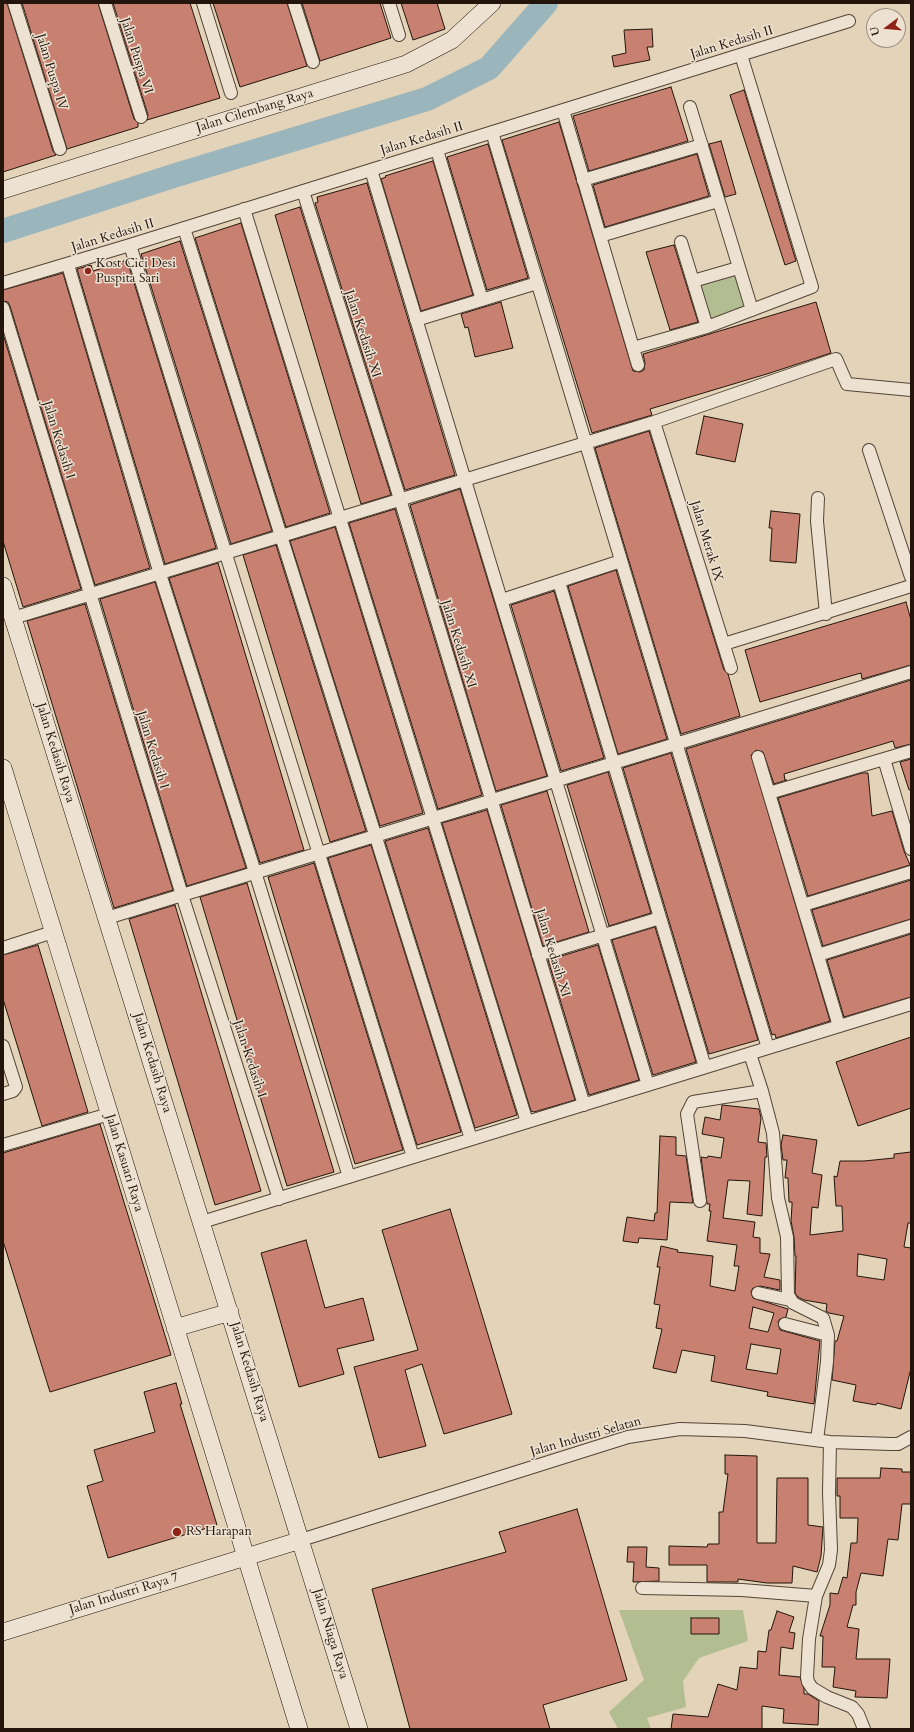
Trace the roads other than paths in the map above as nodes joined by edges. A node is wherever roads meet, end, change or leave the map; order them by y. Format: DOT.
graph roads {
  1 [pos="14,3"];
  2 [pos="105,3"];
  3 [pos="203,3"];
  4 [pos="294,3"];
  5 [pos="388,3"];
  6 [pos="492,3"];
  7 [pos="849,21"];
  8 [pos="399,35"];
  9 [pos="741,55"];
  10 [pos="313,62"];
  11 [pos="231,93"];
  12 [pos="690,107"];
  13 [pos="563,110"];
  14 [pos="141,117"];
  15 [pos="492,132"];
  16 [pos="702,145"];
  17 [pos="60,149"];
  18 [pos="437,150"];
  19 [pos="371,170"];
  20 [pos="583,180"];
  21 [pos="3,190"];
  22 [pos="302,191"];
  23 [pos="718,202"];
  24 [pos="244,210"];
  25 [pos="184,228"];
  26 [pos="600,236"];
  27 [pos="681,242"];
  28 [pos="130,245"];
  29 [pos="68,264"];
  30 [pos="738,268"];
  31 [pos="693,281"];
  32 [pos="3,283"];
  33 [pos="537,283"];
  34 [pos="482,300"];
  35 [pos="3,308"];
  36 [pos="752,310"];
  37 [pos="416,320"];
  38 [pos="707,327"];
  39 [pos="633,348"];
  40 [pos="638,365"];
  41 [pos="911,390"];
  42 [pos="654,422"];
  43 [pos="585,443"];
  44 [pos="869,450"];
  45 [pos="465,480"];
  46 [pos="818,498"];
  47 [pos="400,499"];
  48 [pos="340,518"];
  49 [pos="281,536"];
  50 [pos="226,553"];
  51 [pos="621,561"];
  52 [pos="160,574"];
  53 [pos="911,577"];
  54 [pos="559,582"];
  55 [pos="3,586"];
  56 [pos="911,586"];
  57 [pos="90,595"];
  58 [pos="502,600"];
  59 [pos="826,614"];
  60 [pos="13,618"];
  61 [pos="724,644"];
  62 [pos="731,668"];
  63 [pos="911,672"];
  64 [pos="676,744"];
  65 [pos="911,751"];
  66 [pos="758,756"];
  67 [pos="884,759"];
  68 [pos="613,763"];
  69 [pos="3,768"];
  70 [pos="555,781"];
  71 [pos="769,793"];
  72 [pos="490,801"];
  73 [pos="433,818"];
  74 [pos="376,836"];
  75 [pos="911,849"];
  76 [pos="319,853"];
  77 [pos="255,872"];
  78 [pos="911,872"];
  79 [pos="182,895"];
  80 [pos="803,905"];
  81 [pos="107,918"];
  82 [pos="660,918"];
  83 [pos="911,926"];
  84 [pos="53,932"];
  85 [pos="602,936"];
  86 [pos="3,948"];
  87 [pos="538,955"];
  88 [pos="818,955"];
  89 [pos="911,1004"];
  90 [pos="839,1026"];
  91 [pos="3,1046"];
  92 [pos="768,1048"];
  93 [pos="750,1054"];
  94 [pos="705,1067"];
  95 [pos="648,1085"];
  96 [pos="762,1092"];
  97 [pos="3,1094"];
  98 [pos="584,1105"];
  99 [pos="109,1114"];
  100 [pos="527,1122"];
  101 [pos="472,1140"];
  102 [pos="3,1145"];
  103 [pos="413,1157"];
  104 [pos="349,1177"];
  105 [pos="279,1198"];
  106 [pos="700,1201"];
  107 [pos="202,1222"];
  108 [pos="758,1293"];
  109 [pos="790,1300"];
  110 [pos="230,1312"];
  111 [pos="785,1324"];
  112 [pos="175,1328"];
  113 [pos="828,1335"];
  114 [pos="911,1437"];
  115 [pos="817,1440"];
  116 [pos="830,1442"];
  117 [pos="301,1540"];
  118 [pos="246,1558"];
  119 [pos="642,1588"];
  120 [pos="816,1596"];
  121 [pos="3,1632"];
  122 [pos="299,1729"];
  123 [pos="359,1729"];
  124 [pos="864,1729"];
  1 -- 17 [label="street, Jalan Puspa IV"];
  2 -- 14 [label="street, Jalan Puspa VI"];
  3 -- 11 [label="street"];
  4 -- 10 [label="street"];
  5 -- 8 [label="street"];
  6 -- 21 [label="main road, Jalan Cilembang Raya"];
  7 -- 9 [label="street, Jalan Kedasih II"];
  9 -- 13 [label="street, Jalan Kedasih II"];
  9 -- 36 [label="street"];
  12 -- 16 [label="street"];
  13 -- 15 [label="street, Jalan Kedasih II"];
  13 -- 20 [label="street"];
  15 -- 18 [label="street, Jalan Kedasih II"];
  15 -- 33 [label="street"];
  16 -- 20 [label="street"];
  16 -- 23 [label="street"];
  18 -- 19 [label="street, Jalan Kedasih II"];
  18 -- 34 [label="street"];
  19 -- 22 [label="street, Jalan Kedasih II"];
  19 -- 37 [label="street"];
  20 -- 26 [label="street"];
  22 -- 24 [label="street, Jalan Kedasih II"];
  22 -- 47 [label="street, Jalan Kedasih XI"];
  23 -- 26 [label="street"];
  23 -- 30 [label="street"];
  24 -- 25 [label="street, Jalan Kedasih II"];
  24 -- 48 [label="street"];
  25 -- 28 [label="street, Jalan Kedasih II"];
  25 -- 49 [label="street"];
  26 -- 39 [label="street"];
  27 -- 31 [label="street"];
  28 -- 29 [label="street, Jalan Kedasih II"];
  28 -- 50 [label="street"];
  29 -- 32 [label="street, Jalan Kedasih II"];
  29 -- 52 [label="street"];
  30 -- 31 [label="street"];
  30 -- 36 [label="street"];
  31 -- 38 [label="street"];
  33 -- 34 [label="street"];
  33 -- 43 [label="street"];
  34 -- 37 [label="street"];
  35 -- 57 [label="street, Jalan Kedasih I"];
  36 -- 38 [label="street"];
  37 -- 45 [label="street"];
  38 -- 39 [label="street"];
  39 -- 40 [label="street"];
  41 -- 42 [label="street"];
  42 -- 43 [label="street"];
  42 -- 61 [label="street, Jalan Merak IX"];
  43 -- 45 [label="street"];
  43 -- 51 [label="street"];
  44 -- 53 [label="street"];
  45 -- 47 [label="street"];
  45 -- 58 [label="street"];
  46 -- 59 [label="street"];
  47 -- 48 [label="street"];
  47 -- 72 [label="street, Jalan Kedasih XI"];
  48 -- 49 [label="street"];
  48 -- 73 [label="street"];
  49 -- 50 [label="street"];
  49 -- 74 [label="street"];
  50 -- 52 [label="street"];
  50 -- 76 [label="street"];
  51 -- 54 [label="street"];
  51 -- 64 [label="street"];
  52 -- 57 [label="street"];
  52 -- 77 [label="street"];
  54 -- 58 [label="street"];
  54 -- 68 [label="street"];
  55 -- 60 [label="main road, Jalan Kedasih Raya"];
  56 -- 59 [label="street"];
  57 -- 60 [label="street"];
  57 -- 79 [label="street, Jalan Kedasih I"];
  58 -- 70 [label="street"];
  59 -- 61 [label="street"];
  60 -- 81 [label="main road, Jalan Kedasih Raya"];
  61 -- 62 [label="street, Jalan Merak IX"];
  63 -- 64 [label="street"];
  64 -- 68 [label="street"];
  64 -- 92 [label="street"];
  65 -- 67 [label="street"];
  66 -- 71 [label="street"];
  67 -- 71 [label="street"];
  67 -- 75 [label="street"];
  68 -- 70 [label="street"];
  68 -- 82 [label="street"];
  69 -- 84 [label="main road, Jalan Kasuari Raya"];
  70 -- 72 [label="street"];
  70 -- 85 [label="street"];
  71 -- 80 [label="street"];
  72 -- 73 [label="street"];
  72 -- 87 [label="street, Jalan Kedasih XI"];
  73 -- 74 [label="street"];
  73 -- 100 [label="street"];
  74 -- 76 [label="street"];
  74 -- 101 [label="street"];
  76 -- 77 [label="street"];
  76 -- 103 [label="street"];
  77 -- 79 [label="street"];
  77 -- 104 [label="street"];
  78 -- 80 [label="street"];
  79 -- 81 [label="street"];
  79 -- 105 [label="street, Jalan Kedasih I"];
  80 -- 88 [label="street"];
  81 -- 107 [label="main road, Jalan Kedasih Raya"];
  82 -- 85 [label="street"];
  82 -- 94 [label="street"];
  83 -- 88 [label="street"];
  84 -- 86 [label="street"];
  84 -- 99 [label="main road, Jalan Kasuari Raya"];
  85 -- 87 [label="street"];
  85 -- 95 [label="street"];
  87 -- 98 [label="street, Jalan Kedasih XI"];
  88 -- 90 [label="street"];
  89 -- 90 [label="street"];
  90 -- 92 [label="street"];
  91 -- 97 [label="street"];
  92 -- 93 [label="street"];
  93 -- 94 [label="street"];
  93 -- 96 [label="street"];
  94 -- 95 [label="street"];
  95 -- 98 [label="street"];
  96 -- 106 [label="street"];
  96 -- 109 [label="street"];
  98 -- 100 [label="street"];
  99 -- 102 [label="street"];
  99 -- 112 [label="main road, Jalan Kasuari Raya"];
  100 -- 101 [label="street"];
  101 -- 103 [label="street"];
  103 -- 104 [label="street"];
  104 -- 105 [label="street"];
  105 -- 107 [label="street"];
  107 -- 110 [label="main road, Jalan Kedasih Raya"];
  108 -- 109 [label="street"];
  109 -- 113 [label="street"];
  110 -- 112 [label="main road"];
  110 -- 117 [label="main road, Jalan Kedasih Raya"];
  111 -- 113 [label="street"];
  112 -- 118 [label="main road, Jalan Kasuari Raya"];
  113 -- 115 [label="street"];
  114 -- 116 [label="street, Jalan Industri Selatan"];
  115 -- 116 [label="street, Jalan Industri Selatan"];
  115 -- 117 [label="street, Jalan Industri Selatan"];
  116 -- 120 [label="street"];
  117 -- 118 [label="main road, Jalan Industri Raya 7"];
  117 -- 123 [label="main road, Jalan Niaga Raya"];
  118 -- 121 [label="main road, Jalan Industri Raya 7"];
  118 -- 122 [label="main road"];
  119 -- 120 [label="street"];
  120 -- 124 [label="street"];
}
